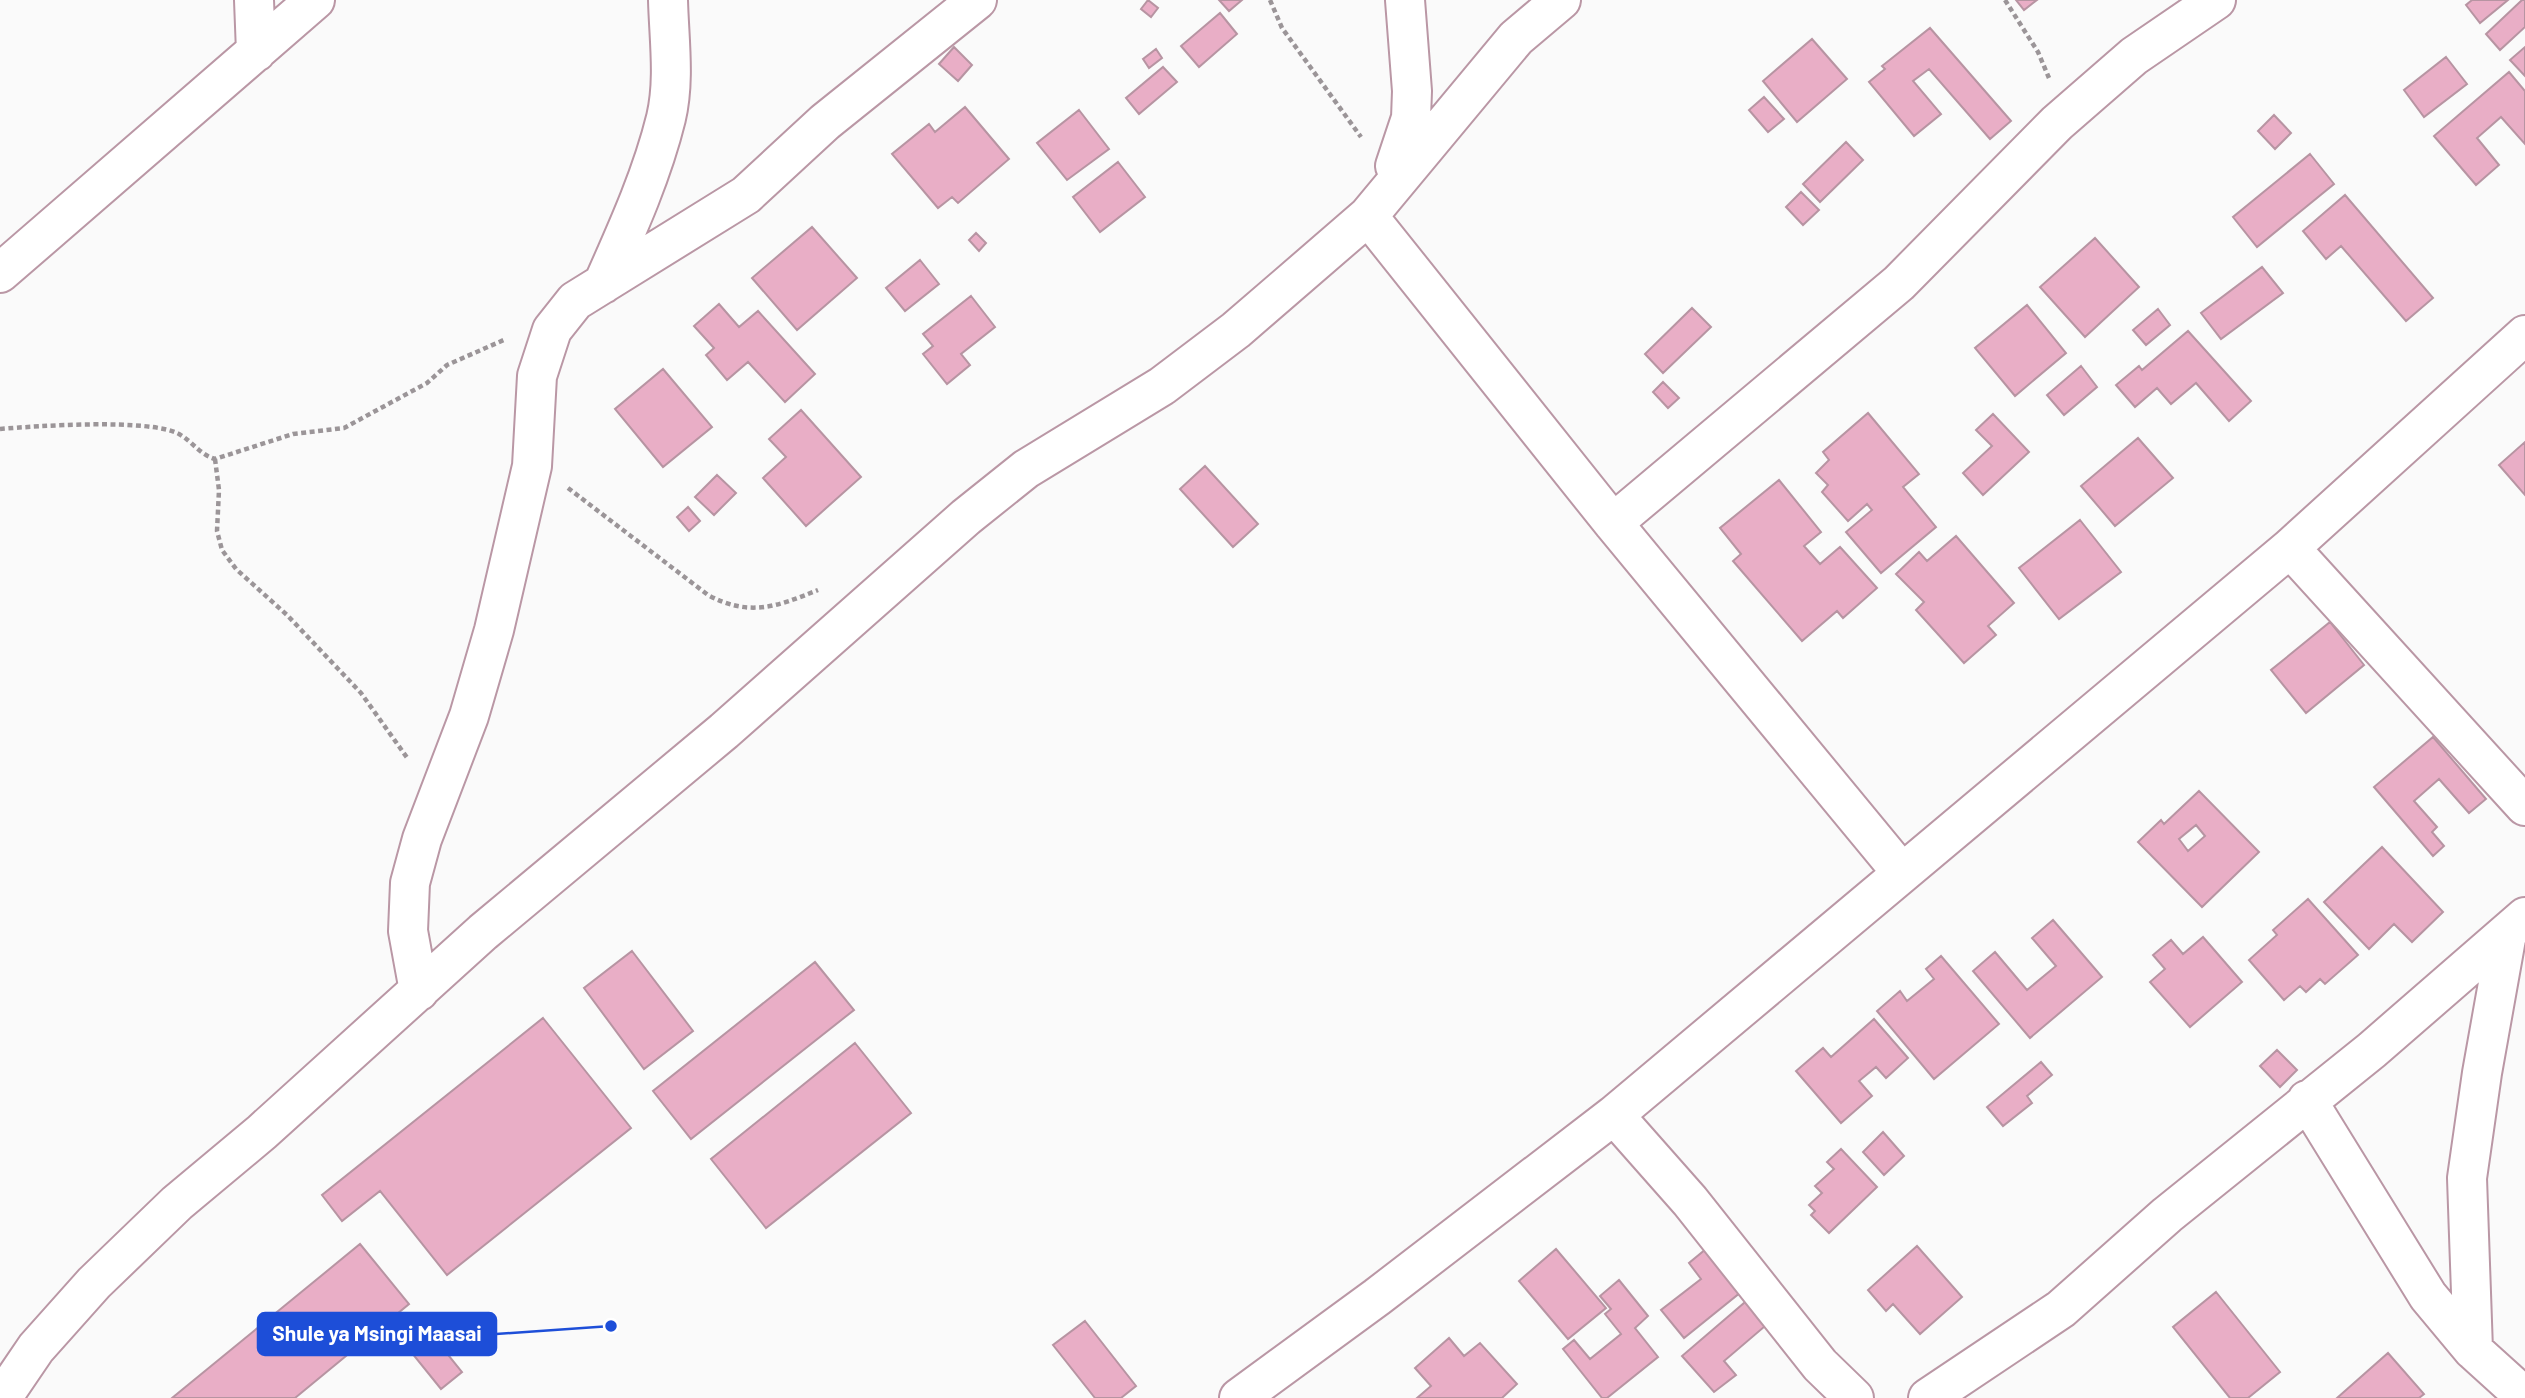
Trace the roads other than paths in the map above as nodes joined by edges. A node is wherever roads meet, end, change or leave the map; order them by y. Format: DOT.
graph roads {
  1 [pos="254,0"];
  2 [pos="315,0"];
  3 [pos="668,0"];
  4 [pos="977,0"];
  5 [pos="1405,0"];
  6 [pos="1561,0"];
  7 [pos="2216,0"];
  8 [pos="256,52"];
  9 [pos="1383,196"];
  10 [pos="0,273"];
  11 [pos="603,284"];
  12 [pos="2525,335"];
  13 [pos="1614,523"];
  14 [pos="2291,548"];
  15 [pos="2525,806"];
  16 [pos="1902,873"];
  17 [pos="2516,925"];
  18 [pos="419,992"];
  19 [pos="2307,1100"];
  20 [pos="1614,1115"];
  21 [pos="2473,1350"];
  22 [pos="2525,1397"];
  23 [pos="2,1398"];
  24 [pos="1239,1398"];
  25 [pos="1854,1398"];
  26 [pos="1928,1398"];
  1 -- 8 [label="street"];
  2 -- 8 [label="street"];
  3 -- 11 [label="street"];
  4 -- 11 [label="street"];
  5 -- 9 [label="street"];
  6 -- 9 [label="street"];
  7 -- 13 [label="street"];
  8 -- 10 [label="street"];
  9 -- 13 [label="street"];
  9 -- 18 [label="street"];
  11 -- 18 [label="street"];
  12 -- 14 [label="street"];
  13 -- 16 [label="street"];
  14 -- 15 [label="street"];
  14 -- 16 [label="street"];
  16 -- 20 [label="street"];
  17 -- 19 [label="street"];
  17 -- 21 [label="street"];
  18 -- 23 [label="street"];
  19 -- 21 [label="street"];
  19 -- 26 [label="street"];
  20 -- 24 [label="street"];
  20 -- 25 [label="street"];
  21 -- 22 [label="street"];
}
